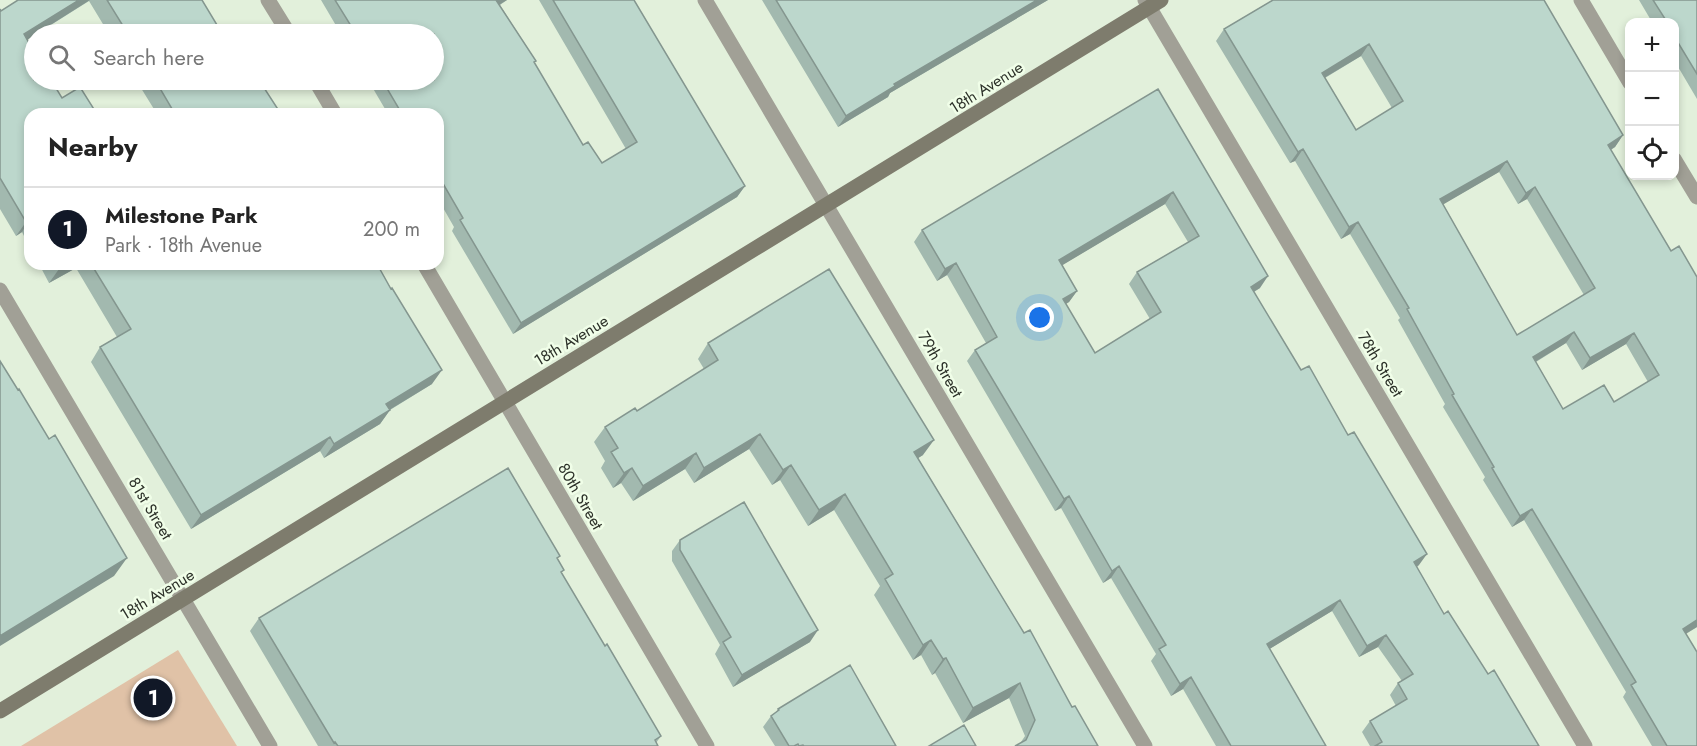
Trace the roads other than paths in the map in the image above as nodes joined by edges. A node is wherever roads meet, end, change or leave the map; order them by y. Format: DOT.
graph roads {
  1 [pos="268,0"];
  2 [pos="705,0"];
  3 [pos="1581,0"];
  4 [pos="1152,2"];
  5 [pos="282,24"];
  6 [pos="1625,76"];
  7 [pos="321,90"];
  8 [pos="331,108"];
  9 [pos="1679,167"];
  10 [pos="1697,197"];
  11 [pos="826,204"];
  12 [pos="428,270"];
  13 [pos="0,290"];
  14 [pos="505,401"];
  15 [pos="184,598"];
  16 [pos="0,711"];
  17 [pos="270,746"];
  18 [pos="707,746"];
  19 [pos="1145,746"];
  20 [pos="1585,746"];
  1 -- 5 [label="street"];
  2 -- 11 [label="street, 79th Street"];
  3 -- 6 [label="street"];
  4 -- 11 [label="street, 18th Avenue"];
  4 -- 20 [label="street, 78th Street"];
  7 -- 8 [label="street"];
  9 -- 10 [label="street"];
  11 -- 14 [label="street, 18th Avenue"];
  11 -- 19 [label="street, 79th Street"];
  12 -- 14 [label="street, 80th Street"];
  13 -- 15 [label="street, 81st Street"];
  14 -- 15 [label="street, 18th Avenue"];
  14 -- 18 [label="street, 80th Street"];
  15 -- 16 [label="street, 18th Avenue"];
  15 -- 17 [label="street, 81st Street"];
}
